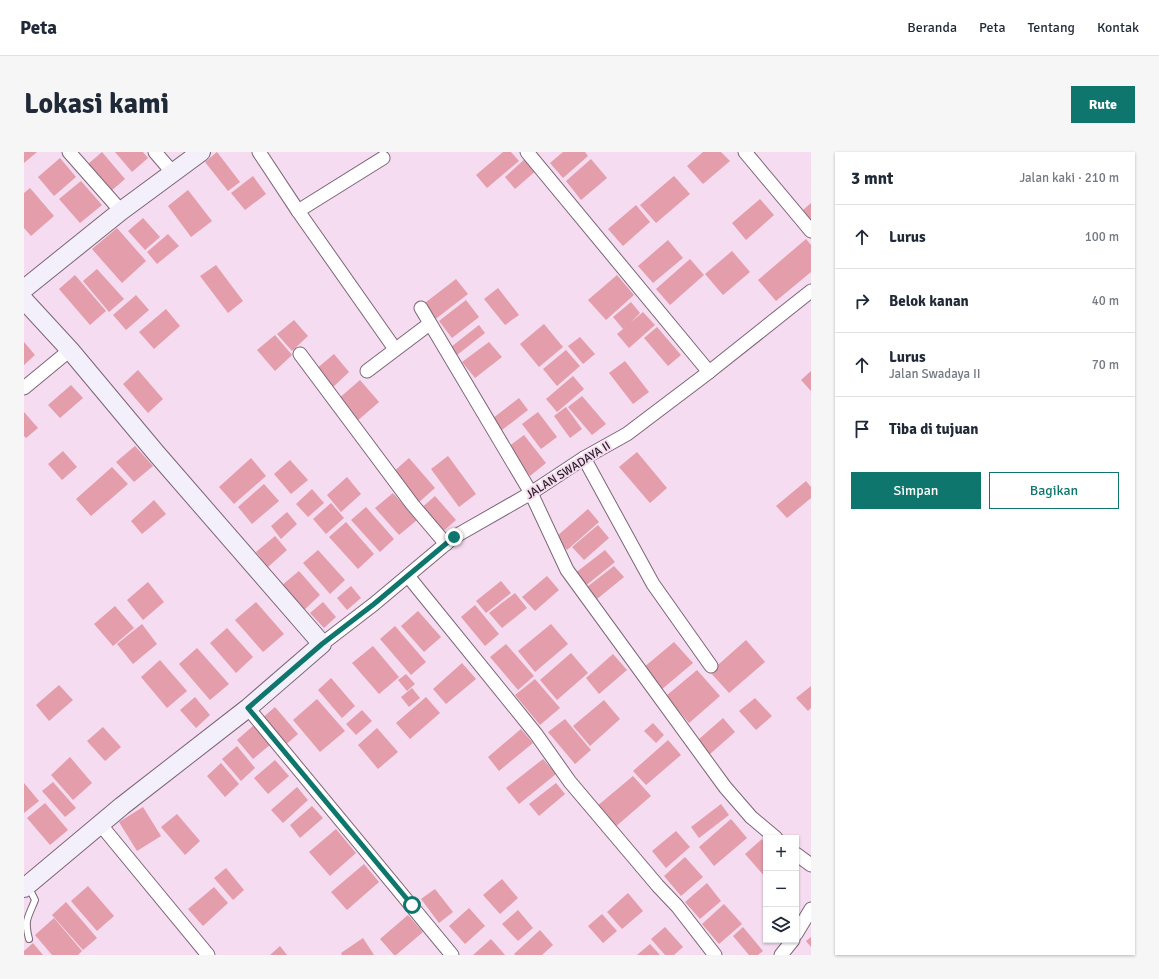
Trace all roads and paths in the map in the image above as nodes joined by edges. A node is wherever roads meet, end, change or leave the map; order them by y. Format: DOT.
graph roads {
  1 [pos="69,152"];
  2 [pos="154,152"];
  3 [pos="201,152"];
  4 [pos="259,152"];
  5 [pos="527,152"];
  6 [pos="745,152"];
  7 [pos="383,158"];
  8 [pos="173,173"];
  9 [pos="121,211"];
  10 [pos="298,211"];
  11 [pos="811,231"];
  12 [pos="24,289"];
  13 [pos="811,291"];
  14 [pos="24,300"];
  15 [pos="421,308"];
  16 [pos="424,328"];
  17 [pos="395,349"];
  18 [pos="70,350"];
  19 [pos="300,354"];
  20 [pos="367,370"];
  21 [pos="709,372"];
  22 [pos="24,388"];
  23 [pos="581,459"];
  24 [pos="531,493"];
  25 [pos="446,544"];
  26 [pos="408,576"];
  27 [pos="322,644"];
  28 [pos="711,666"];
  29 [pos="248,708"];
  30 [pos="100,824"];
  31 [pos="772,835"];
  32 [pos="799,856"];
  33 [pos="811,865"];
  34 [pos="25,887"];
  35 [pos="811,909"];
  36 [pos="799,929"];
  37 [pos="28,939"];
  38 [pos="790,943"];
  39 [pos="208,955"];
  40 [pos="452,955"];
  41 [pos="715,955"];
  42 [pos="781,955"];
  1 -- 9 [label="street"];
  2 -- 8 [label="street"];
  3 -- 8 [label="street"];
  4 -- 10 [label="street"];
  5 -- 21 [label="street"];
  6 -- 11 [label="street"];
  7 -- 10 [label="street"];
  8 -- 9 [label="street"];
  9 -- 12 [label="street"];
  10 -- 17 [label="street"];
  13 -- 21 [label="street, JALAN SWADAYA II"];
  14 -- 18 [label="street"];
  15 -- 24 [label="street"];
  16 -- 17 [label="street"];
  17 -- 20 [label="street"];
  18 -- 22 [label="street"];
  18 -- 27 [label="street"];
  19 -- 25 [label="street"];
  21 -- 23 [label="street, JALAN SWADAYA II"];
  23 -- 24 [label="street, JALAN SWADAYA II"];
  23 -- 28 [label="street"];
  24 -- 25 [label="street, JALAN SWADAYA II"];
  24 -- 31 [label="street"];
  25 -- 26 [label="street, JALAN SWADAYA II"];
  26 -- 27 [label="street, JALAN SWADAYA II"];
  26 -- 41 [label="street"];
  27 -- 29 [label="street"];
  29 -- 30 [label="street"];
  29 -- 40 [label="street"];
  30 -- 34 [label="street"];
  30 -- 39 [label="street"];
  32 -- 33 [label="street"];
  34 -- 37 [label="lane"];
  35 -- 36 [label="street"];
  38 -- 42 [label="street"];
}
